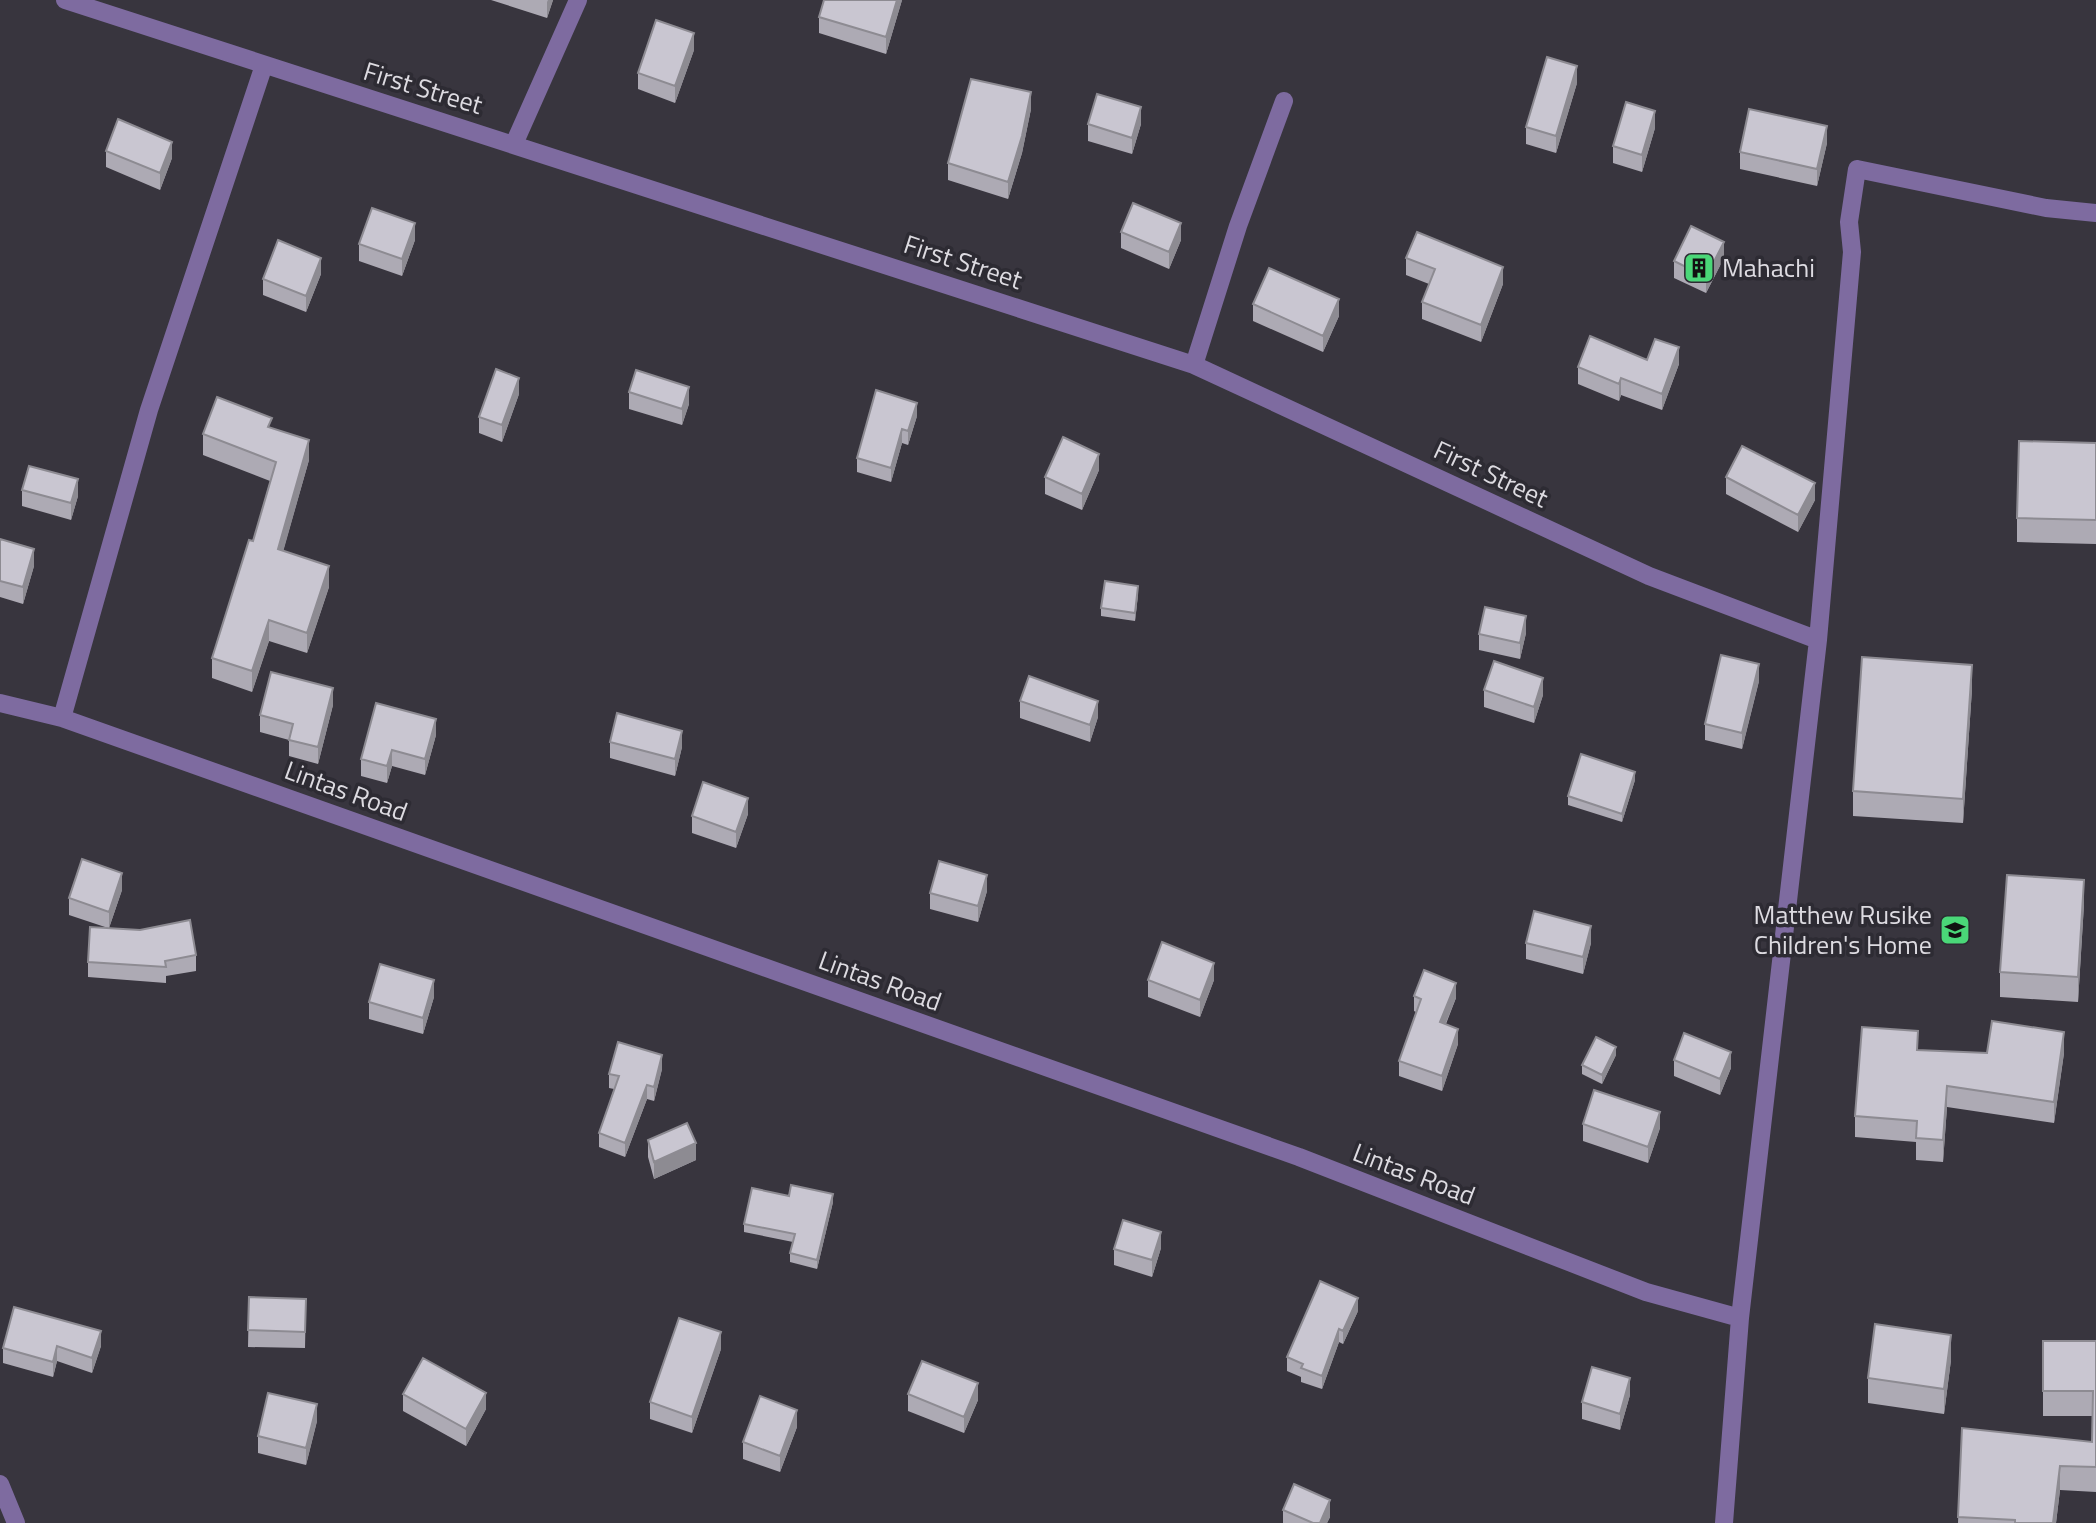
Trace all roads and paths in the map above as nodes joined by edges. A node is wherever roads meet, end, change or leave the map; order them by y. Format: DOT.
graph roads {
  1 [pos="65,0"];
  2 [pos="578,0"];
  3 [pos="264,65"];
  4 [pos="1284,101"];
  5 [pos="514,144"];
  6 [pos="2096,213"];
  7 [pos="1194,365"];
  8 [pos="1818,640"];
  9 [pos="0,703"];
  10 [pos="62,718"];
  11 [pos="1740,1318"];
  12 [pos="0,1484"];
  13 [pos="16,1523"];
  14 [pos="1724,1523"];
  1 -- 3 [label="street, First Street"];
  2 -- 5 [label="street"];
  3 -- 5 [label="street, First Street"];
  3 -- 10 [label="street"];
  4 -- 7 [label="street"];
  5 -- 7 [label="street, First Street"];
  6 -- 8 [label="street"];
  7 -- 8 [label="street, First Street"];
  8 -- 11 [label="street"];
  9 -- 10 [label="street, Lintas Road"];
  10 -- 11 [label="street, Lintas Road"];
  11 -- 14 [label="street"];
  12 -- 13 [label="street"];
}
